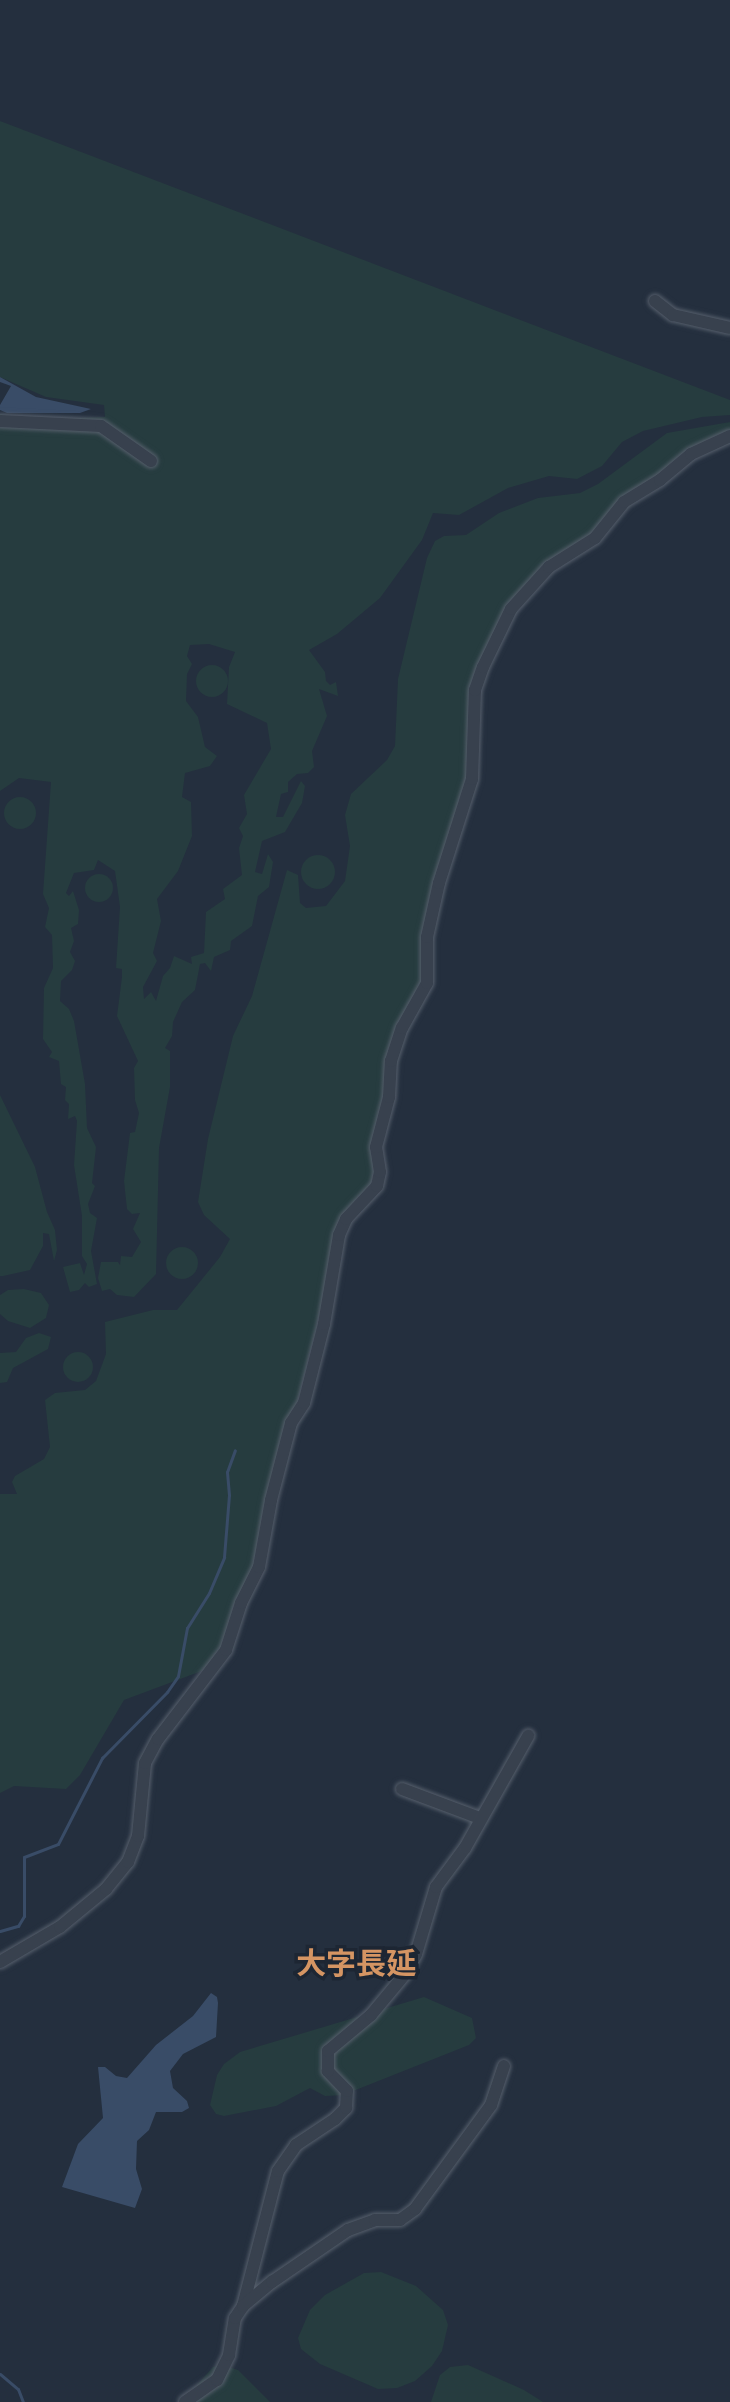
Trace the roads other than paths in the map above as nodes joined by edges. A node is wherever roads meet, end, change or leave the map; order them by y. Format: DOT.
graph roads {
  1 [pos="655,301"];
  2 [pos="730,328"];
  3 [pos="0,421"];
  4 [pos="730,436"];
  5 [pos="151,461"];
  6 [pos="528,1736"];
  7 [pos="402,1789"];
  8 [pos="480,1818"];
  9 [pos="0,1962"];
  10 [pos="504,2066"];
  11 [pos="243,2306"];
  12 [pos="185,2402"];
  1 -- 2 [label="street"];
  3 -- 5 [label="street"];
  4 -- 9 [label="street"];
  6 -- 8 [label="street"];
  7 -- 8 [label="street"];
  8 -- 11 [label="street"];
  10 -- 11 [label="street"];
  11 -- 12 [label="street"];
}
